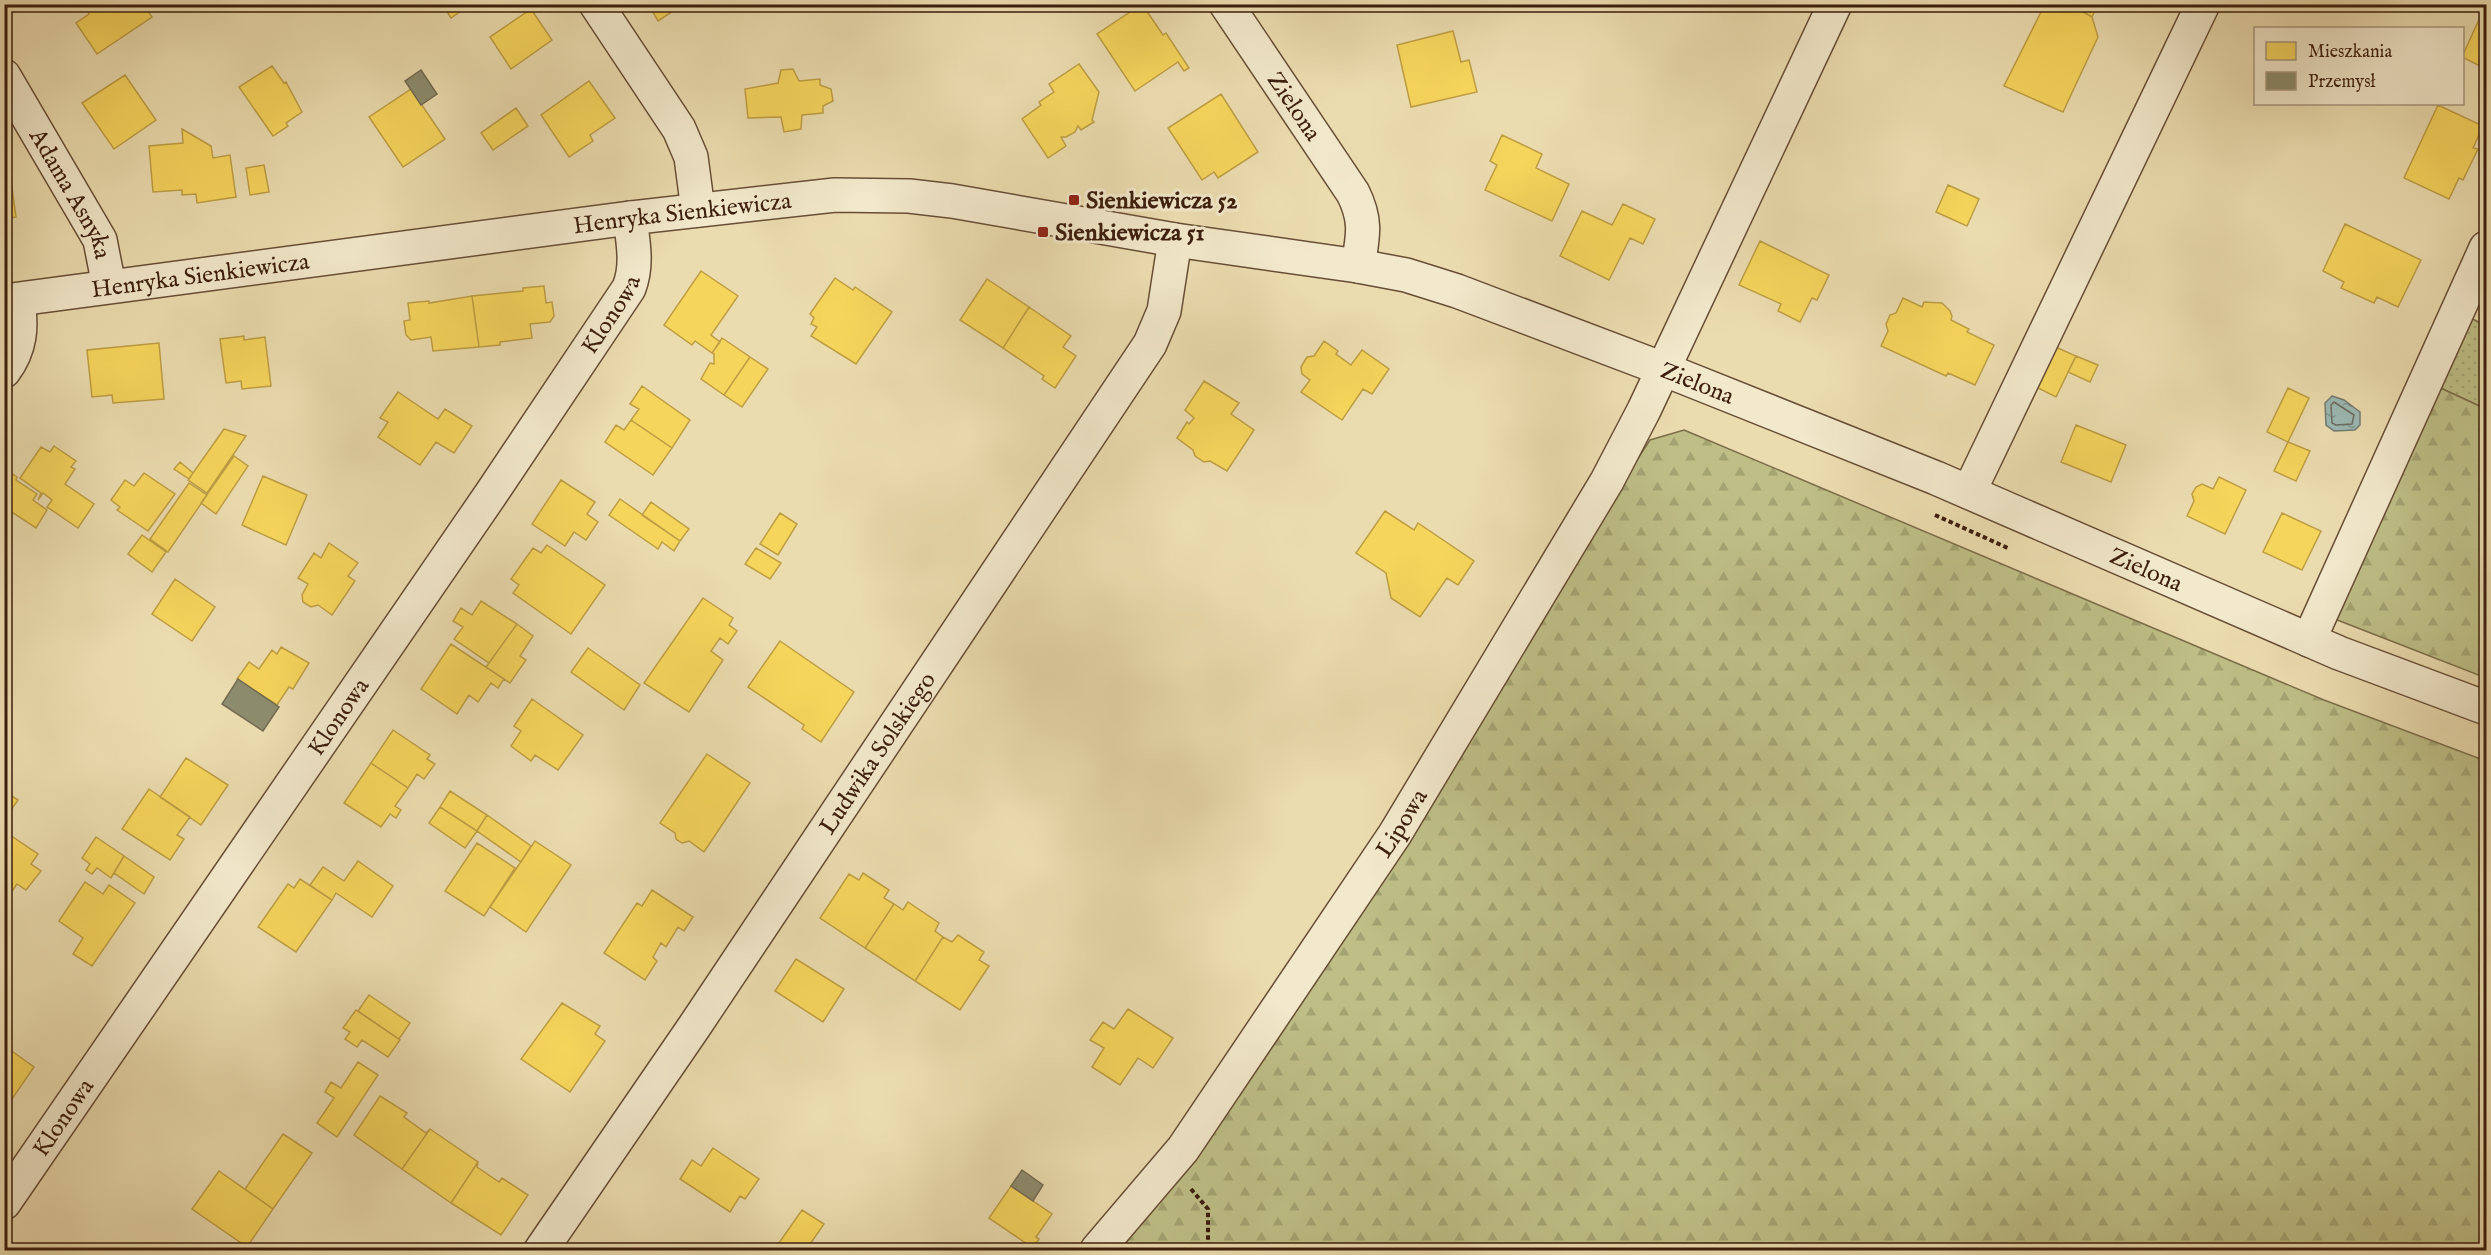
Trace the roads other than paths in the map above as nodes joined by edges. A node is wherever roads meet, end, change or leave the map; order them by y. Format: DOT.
graph roads {
  1 [pos="596,4"];
  2 [pos="1226,4"];
  3 [pos="1835,4"];
  4 [pos="2203,4"];
  5 [pos="4,76"];
  6 [pos="698,210"];
  7 [pos="630,218"];
  8 [pos="1175,240"];
  9 [pos="2487,248"];
  10 [pos="1358,266"];
  11 [pos="109,286"];
  12 [pos="11,301"];
  13 [pos="1663,369"];
  14 [pos="4,371"];
  15 [pos="1970,492"];
  16 [pos="2309,640"];
  17 [pos="2487,708"];
  18 [pos="4,1203"];
  19 [pos="541,1251"];
  20 [pos="1098,1251"];
  1 -- 6 [label="street"];
  2 -- 10 [label="street, Zielona"];
  3 -- 13 [label="street, Lipowa"];
  4 -- 15 [label="street"];
  5 -- 11 [label="street, Adama Asnyka"];
  6 -- 7 [label="street, Henryka Sienkiewicza"];
  6 -- 8 [label="street, Henryka Sienkiewicza"];
  7 -- 11 [label="street, Henryka Sienkiewicza"];
  7 -- 18 [label="street, Klonowa"];
  8 -- 10 [label="street, Henryka Sienkiewicza"];
  8 -- 19 [label="street, Ludwika Solskiego"];
  9 -- 16 [label="street"];
  10 -- 13 [label="street, Zielona"];
  11 -- 12 [label="street, Henryka Sienkiewicza"];
  12 -- 14 [label="street"];
  13 -- 15 [label="street, Zielona"];
  13 -- 20 [label="street, Lipowa"];
  15 -- 16 [label="street, Zielona"];
  16 -- 17 [label="street, Zielona"];
}
